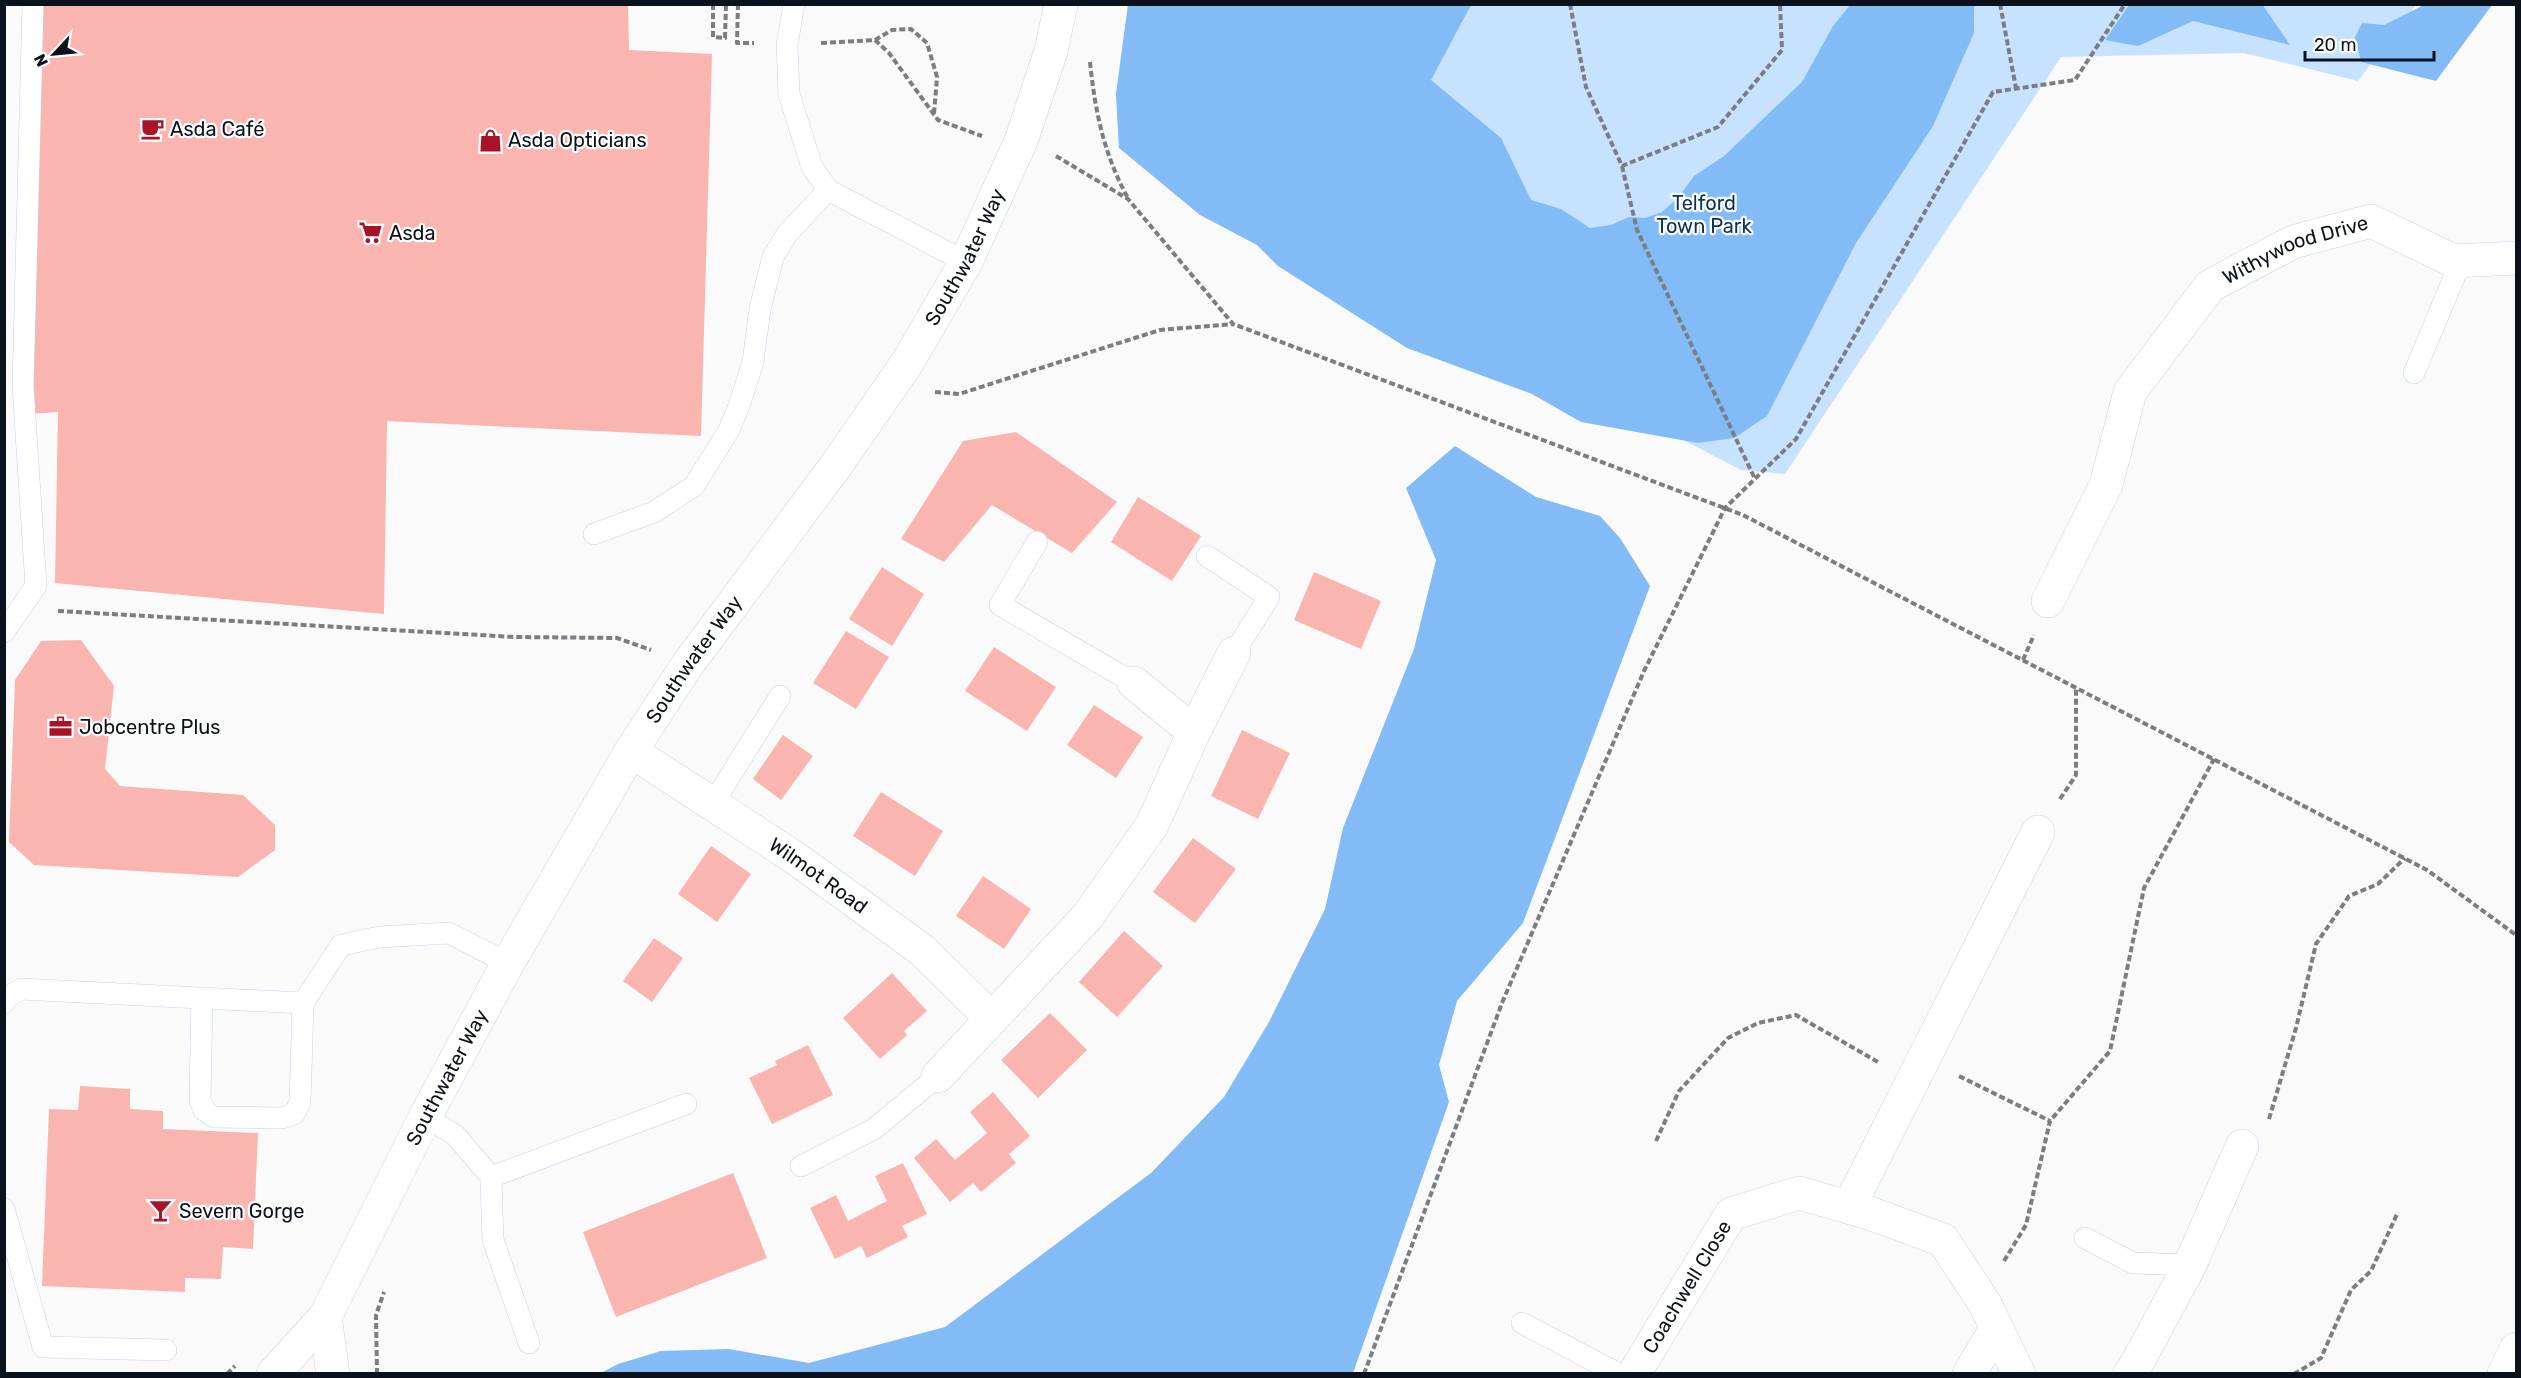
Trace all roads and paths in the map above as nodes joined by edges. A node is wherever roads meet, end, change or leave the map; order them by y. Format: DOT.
graph roads {
  1 [pos="33,4"];
  2 [pos="713,4"];
  3 [pos="726,4"];
  4 [pos="794,4"];
  5 [pos="1061,4"];
  6 [pos="1570,4"];
  7 [pos="1780,4"];
  8 [pos="2000,4"];
  9 [pos="2125,4"];
  10 [pos="874,40"];
  11 [pos="889,53"];
  12 [pos="1089,59"];
  13 [pos="2016,88"];
  14 [pos="934,114"];
  15 [pos="1022,141"];
  16 [pos="1622,166"];
  17 [pos="828,190"];
  18 [pos="1128,199"];
  19 [pos="2517,258"];
  20 [pos="2461,261"];
  21 [pos="966,262"];
  22 [pos="1233,324"];
  23 [pos="2414,373"];
  24 [pos="889,389"];
  25 [pos="1755,479"];
  26 [pos="1725,508"];
  27 [pos="594,534"];
  28 [pos="1037,542"];
  29 [pos="1207,556"];
  30 [pos="2048,601"];
  31 [pos="21,609"];
  32 [pos="4,632"];
  33 [pos="1234,653"];
  34 [pos="688,664"];
  35 [pos="1134,683"];
  36 [pos="2076,688"];
  37 [pos="780,696"];
  38 [pos="1194,732"];
  39 [pos="631,751"];
  40 [pos="2214,759"];
  41 [pos="712,805"];
  42 [pos="2038,832"];
  43 [pos="2405,858"];
  44 [pos="2517,935"];
  45 [pos="508,963"];
  46 [pos="202,998"];
  47 [pos="303,1003"];
  48 [pos="4,1004"];
  49 [pos="992,1019"];
  50 [pos="1924,1058"];
  51 [pos="1886,1066"];
  52 [pos="938,1076"];
  53 [pos="686,1104"];
  54 [pos="425,1117"];
  55 [pos="2050,1121"];
  56 [pos="1656,1141"];
  57 [pos="2240,1151"];
  58 [pos="801,1166"];
  59 [pos="491,1177"];
  60 [pos="1849,1207"];
  61 [pos="4,1209"];
  62 [pos="2398,1212"];
  63 [pos="2085,1238"];
  64 [pos="2190,1266"];
  65 [pos="1981,1298"];
  66 [pos="325,1317"];
  67 [pos="1522,1323"];
  68 [pos="1996,1329"];
  69 [pos="529,1343"];
  70 [pos="2517,1349"];
  71 [pos="166,1350"];
  72 [pos="273,1374"];
  73 [pos="333,1374"];
  74 [pos="1364,1374"];
  75 [pos="1618,1374"];
  76 [pos="1634,1374"];
  77 [pos="1969,1374"];
  78 [pos="2019,1374"];
  79 [pos="2130,1374"];
  80 [pos="2294,1374"];
  81 [pos="2504,1374"];
  1 -- 31 [label="lane"];
  2 -- 3 [label="path"];
  4 -- 17 [label="lane"];
  5 -- 15 [label="street, Southwater Way"];
  6 -- 16 [label="path"];
  7 -- 16 [label="path"];
  8 -- 13 [label="path"];
  9 -- 13 [label="path"];
  10 -- 14 [label="path"];
  11 -- 14 [label="path"];
  12 -- 18 [label="path"];
  13 -- 25 [label="path"];
  14 -- 15 [label="path"];
  15 -- 18 [label="path"];
  15 -- 21 [label="street, Southwater Way"];
  16 -- 25 [label="path"];
  17 -- 21 [label="lane"];
  17 -- 27 [label="lane"];
  18 -- 22 [label="path"];
  19 -- 20 [label="street, Withywood Drive"];
  20 -- 23 [label="lane"];
  20 -- 30 [label="street, Withywood Drive"];
  21 -- 24 [label="street, Southwater Way"];
  22 -- 24 [label="path"];
  22 -- 26 [label="path"];
  24 -- 34 [label="street, Southwater Way"];
  25 -- 26 [label="path"];
  26 -- 36 [label="path"];
  26 -- 74 [label="path"];
  28 -- 35 [label="lane"];
  29 -- 33 [label="lane"];
  31 -- 32 [label="lane"];
  31 -- 34 [label="path"];
  33 -- 38 [label="street"];
  34 -- 39 [label="street, Southwater Way"];
  35 -- 38 [label="street"];
  36 -- 40 [label="path"];
  36 -- 42 [label="path"];
  37 -- 41 [label="lane"];
  38 -- 49 [label="street"];
  39 -- 41 [label="street, Wilmot Road"];
  39 -- 45 [label="street, Southwater Way"];
  40 -- 43 [label="path"];
  40 -- 55 [label="path"];
  41 -- 49 [label="street, Wilmot Road"];
  42 -- 50 [label="street"];
  43 -- 44 [label="path"];
  43 -- 57 [label="path"];
  45 -- 47 [label="lane"];
  45 -- 54 [label="street, Southwater Way"];
  46 -- 47 [label="lane"];
  46 -- 47 [label="lane"];
  46 -- 48 [label="lane"];
  49 -- 52 [label="street"];
  50 -- 55 [label="path"];
  50 -- 60 [label="street"];
  51 -- 56 [label="path"];
  52 -- 58 [label="lane"];
  53 -- 59 [label="lane"];
  54 -- 59 [label="lane"];
  54 -- 66 [label="street, Southwater Way"];
  55 -- 65 [label="path"];
  57 -- 64 [label="street"];
  59 -- 69 [label="lane"];
  60 -- 65 [label="street, Coachwell Close"];
  60 -- 76 [label="street, Coachwell Close"];
  61 -- 71 [label="lane"];
  62 -- 80 [label="path"];
  63 -- 64 [label="lane"];
  64 -- 79 [label="street"];
  65 -- 68 [label="street, Coachwell Close"];
  66 -- 72 [label="street, Southwater Way"];
  66 -- 73 [label="street"];
  67 -- 75 [label="lane"];
  68 -- 77 [label="street"];
  68 -- 78 [label="street, Coachwell Close"];
  70 -- 81 [label="street"];
}
